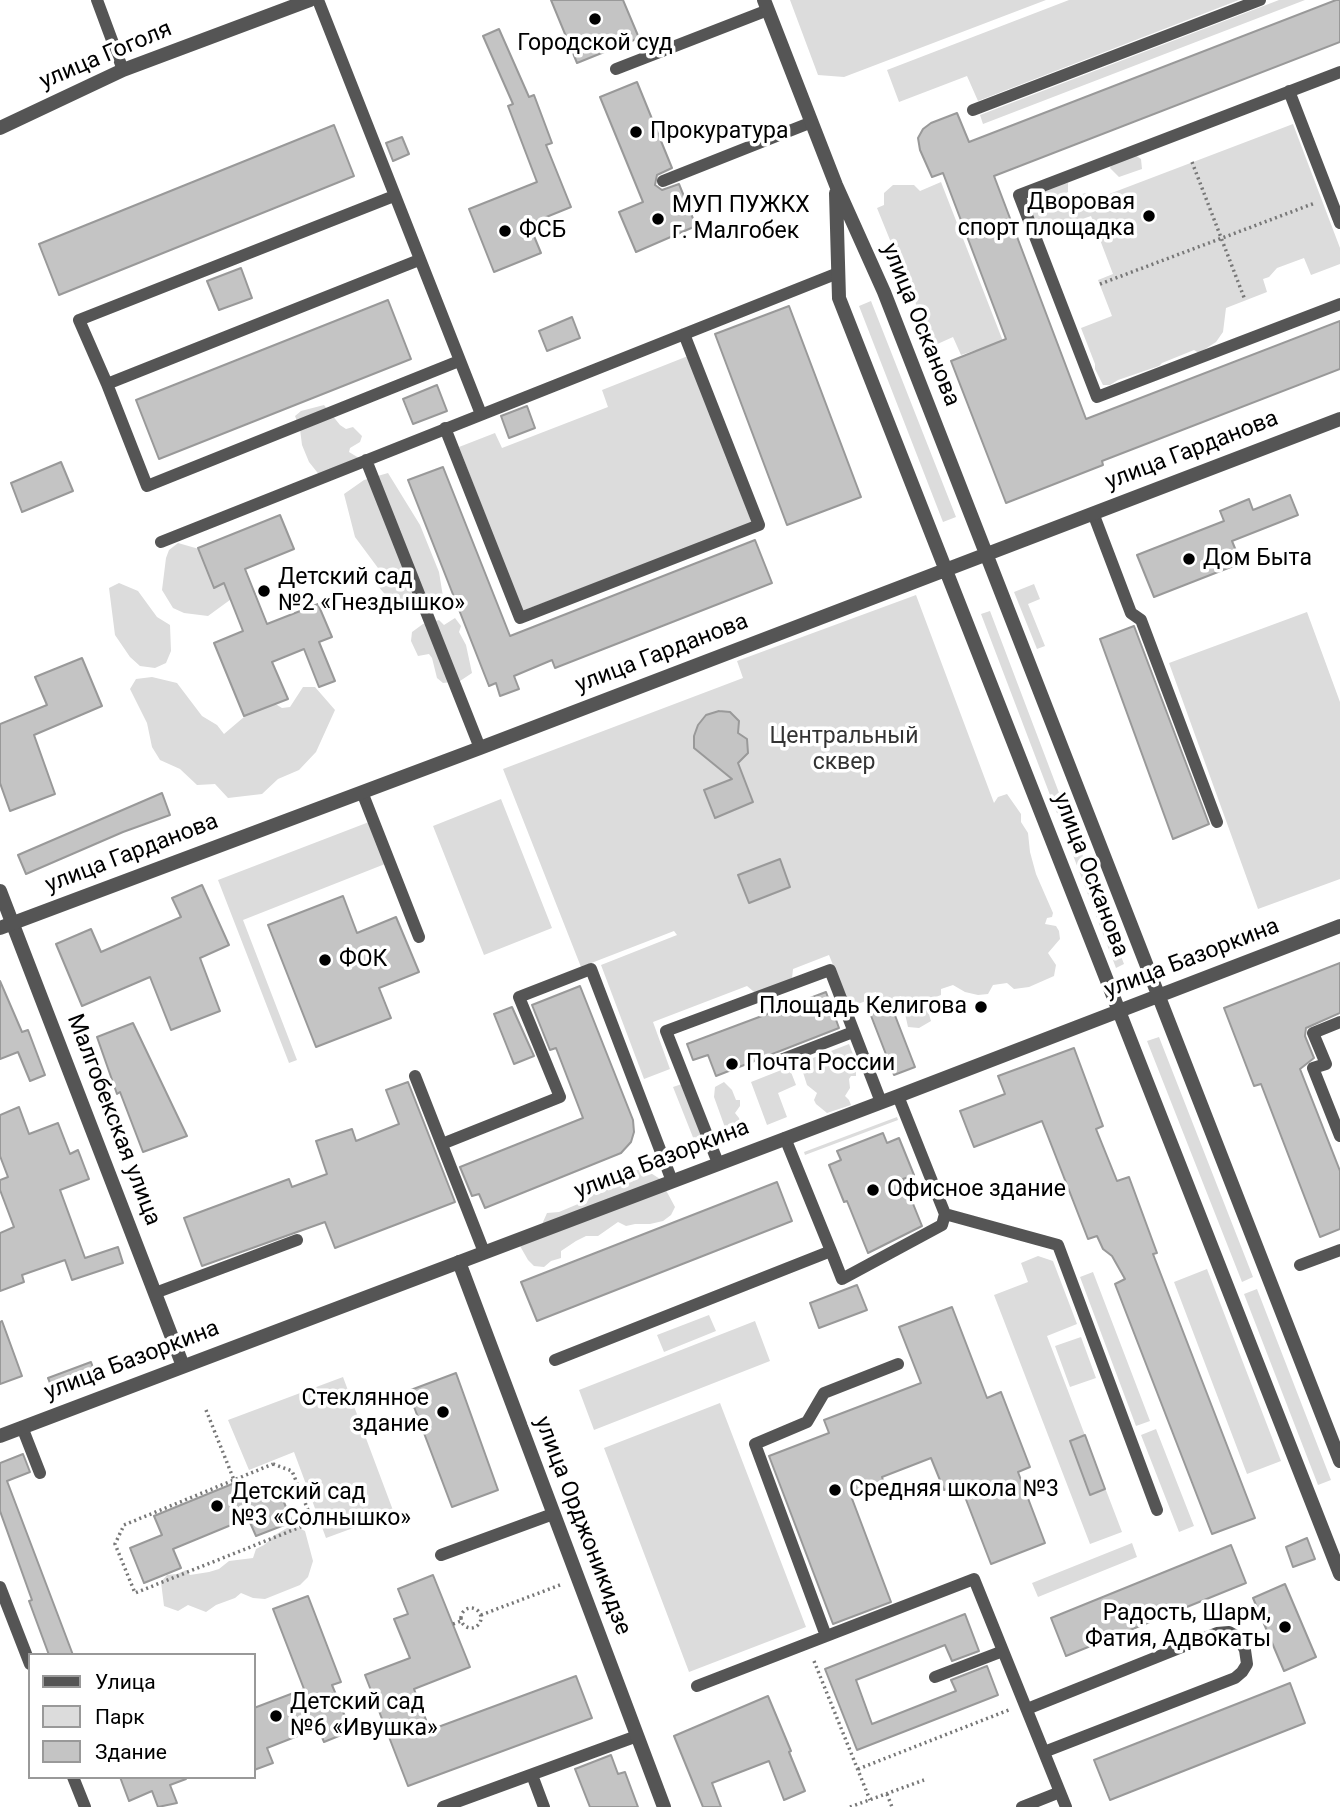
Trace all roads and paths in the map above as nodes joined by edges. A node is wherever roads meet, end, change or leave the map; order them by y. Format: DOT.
graph roads {
  1 [pos="97,0"];
  2 [pos="310,0"];
  3 [pos="318,0"];
  4 [pos="1261,0"];
  5 [pos="766,5"];
  6 [pos="616,69"];
  7 [pos="123,70"];
  8 [pos="1340,72"];
  9 [pos="1289,91"];
  10 [pos="973,110"];
  11 [pos="812,122"];
  12 [pos="0,128"];
  13 [pos="1192,162"];
  14 [pos="663,181"];
  15 [pos="836,185"];
  16 [pos="394,196"];
  17 [pos="1330,198"];
  18 [pos="1340,223"];
  19 [pos="1222,238"];
  20 [pos="419,260"];
  21 [pos="838,273"];
  22 [pos="1100,284"];
  23 [pos="1245,300"];
  24 [pos="1340,304"];
  25 [pos="684,334"];
  26 [pos="459,361"];
  27 [pos="107,384"];
  28 [pos="481,414"];
  29 [pos="1340,419"];
  30 [pos="445,428"];
  31 [pos="366,460"];
  32 [pos="1093,513"];
  33 [pos="161,542"];
  34 [pos="985,554"];
  35 [pos="946,570"];
  36 [pos="480,748"];
  37 [pos="362,792"];
  38 [pos="1217,822"];
  39 [pos="0,891"];
  40 [pos="6,925"];
  41 [pos="1340,926"];
  42 [pos="419,937"];
  43 [pos="1158,996"];
  44 [pos="1119,1011"];
  45 [pos="1340,1022"];
  46 [pos="853,1032"];
  47 [pos="770,1065"];
  48 [pos="415,1076"];
  49 [pos="898,1096"];
  50 [pos="881,1102"];
  51 [pos="1340,1136"];
  52 [pos="785,1138"];
  53 [pos="442,1144"];
  54 [pos="718,1163"];
  55 [pos="672,1181"];
  56 [pos="945,1214"];
  57 [pos="297,1240"];
  58 [pos="1340,1250"];
  59 [pos="831,1251"];
  60 [pos="484,1252"];
  61 [pos="458,1262"];
  62 [pos="1300,1265"];
  63 [pos="155,1293"];
  64 [pos="555,1360"];
  65 [pos="898,1364"];
  66 [pos="183,1366"];
  67 [pos="206,1410"];
  68 [pos="22,1427"];
  69 [pos="0,1436"];
  70 [pos="1340,1461"];
  71 [pos="40,1473"];
  72 [pos="234,1480"];
  73 [pos="1157,1510"];
  74 [pos="554,1514"];
  75 [pos="441,1555"];
  76 [pos="1340,1574"];
  77 [pos="560,1585"];
  78 [pos="0,1587"];
  79 [pos="481,1615"];
  80 [pos="461,1621"];
  81 [pos="453,1624"];
  82 [pos="827,1636"];
  83 [pos="1003,1650"];
  84 [pos="28,1659"];
  85 [pos="814,1661"];
  86 [pos="935,1677"];
  87 [pos="697,1686"];
  88 [pos="1025,1707"];
  89 [pos="637,1736"];
  90 [pos="1044,1752"];
  91 [pos="858,1769"];
  92 [pos="532,1775"];
  93 [pos="74,1779"];
  94 [pos="924,1780"];
  95 [pos="1060,1792"];
  96 [pos="887,1794"];
  97 [pos="870,1800"];
  98 [pos="85,1807"];
  99 [pos="443,1807"];
  100 [pos="544,1807"];
  101 [pos="664,1807"];
  102 [pos="853,1807"];
  103 [pos="892,1807"];
  104 [pos="1022,1807"];
  105 [pos="1066,1807"];
  1 -- 7 [label="lane"];
  2 -- 7 [label="street, улица Гоголя"];
  3 -- 16 [label="lane"];
  4 -- 10 [label="lane"];
  5 -- 6 [label="lane"];
  5 -- 11 [label="street, улица Осканова"];
  7 -- 12 [label="street, улица Гоголя"];
  8 -- 9 [label="lane"];
  9 -- 17 [label="lane"];
  9 -- 24 [label="lane"];
  11 -- 14 [label="lane"];
  11 -- 15 [label="street, улица Осканова"];
  13 -- 19 [label="path"];
  15 -- 21 [label="street, улица Осканова"];
  15 -- 34 [label="street, улица Осканова"];
  16 -- 20 [label="lane"];
  16 -- 27 [label="lane"];
  17 -- 18 [label="lane"];
  17 -- 19 [label="path"];
  19 -- 22 [label="path"];
  19 -- 23 [label="path"];
  20 -- 26 [label="lane"];
  20 -- 27 [label="lane"];
  21 -- 25 [label="lane"];
  21 -- 35 [label="street, улица Осканова"];
  25 -- 28 [label="lane"];
  25 -- 30 [label="lane"];
  26 -- 27 [label="lane"];
  26 -- 28 [label="lane"];
  28 -- 30 [label="lane"];
  29 -- 32 [label="street, улица Гарданова"];
  30 -- 31 [label="lane"];
  31 -- 33 [label="lane"];
  31 -- 36 [label="lane"];
  32 -- 34 [label="street, улица Гарданова"];
  32 -- 38 [label="lane"];
  34 -- 35 [label="street, улица Гарданова"];
  34 -- 43 [label="street, улица Осканова"];
  35 -- 36 [label="street, улица Гарданова"];
  35 -- 44 [label="street, улица Осканова"];
  36 -- 37 [label="street, улица Гарданова"];
  37 -- 40 [label="street, улица Гарданова"];
  37 -- 42 [label="lane"];
  39 -- 40 [label="street, Малгобекская улица"];
  40 -- 63 [label="street, Малгобекская улица"];
  41 -- 43 [label="street, улица Базоркина"];
  43 -- 44 [label="street, улица Базоркина"];
  43 -- 70 [label="street, улица Осканова"];
  44 -- 49 [label="street, улица Базоркина"];
  44 -- 76 [label="street, улица Осканова"];
  45 -- 51 [label="lane"];
  46 -- 47 [label="lane"];
  46 -- 50 [label="lane"];
  46 -- 54 [label="lane"];
  48 -- 53 [label="lane"];
  49 -- 50 [label="street, улица Базоркина"];
  49 -- 56 [label="lane"];
  50 -- 52 [label="street, улица Базоркина"];
  52 -- 54 [label="street, улица Базоркина"];
  52 -- 59 [label="lane"];
  53 -- 55 [label="lane"];
  53 -- 60 [label="lane"];
  54 -- 55 [label="street, улица Базоркина"];
  55 -- 60 [label="street, улица Базоркина"];
  56 -- 59 [label="lane"];
  56 -- 73 [label="lane"];
  57 -- 63 [label="lane"];
  58 -- 62 [label="lane"];
  59 -- 64 [label="lane"];
  60 -- 61 [label="street, улица Базоркина"];
  61 -- 66 [label="street, улица Базоркина"];
  61 -- 74 [label="street, улица Орджоникидзе"];
  63 -- 66 [label="street, Малгобекская улица"];
  65 -- 82 [label="lane"];
  66 -- 68 [label="street, улица Базоркина"];
  67 -- 72 [label="path"];
  68 -- 69 [label="street, улица Базоркина"];
  68 -- 71 [label="lane"];
  72 -- 72 [label="path"];
  74 -- 75 [label="lane"];
  74 -- 89 [label="street, улица Орджоникидзе"];
  77 -- 79 [label="path"];
  78 -- 84 [label="lane"];
  79 -- 80 [label="path"];
  79 -- 80 [label="path"];
  80 -- 81 [label="path"];
  82 -- 83 [label="lane"];
  82 -- 87 [label="lane"];
  83 -- 86 [label="lane"];
  83 -- 88 [label="lane"];
  85 -- 91 [label="path"];
  88 -- 90 [label="lane"];
  88 -- 90 [label="lane"];
  88 -- 91 [label="path"];
  89 -- 92 [label="lane"];
  89 -- 101 [label="street, улица Орджоникидзе"];
  90 -- 95 [label="lane"];
  91 -- 97 [label="path"];
  92 -- 99 [label="lane"];
  92 -- 100 [label="lane"];
  93 -- 98 [label="lane"];
  94 -- 96 [label="path"];
  95 -- 104 [label="lane"];
  95 -- 105 [label="lane"];
  96 -- 97 [label="path"];
  96 -- 103 [label="path"];
  97 -- 102 [label="path"];
}
